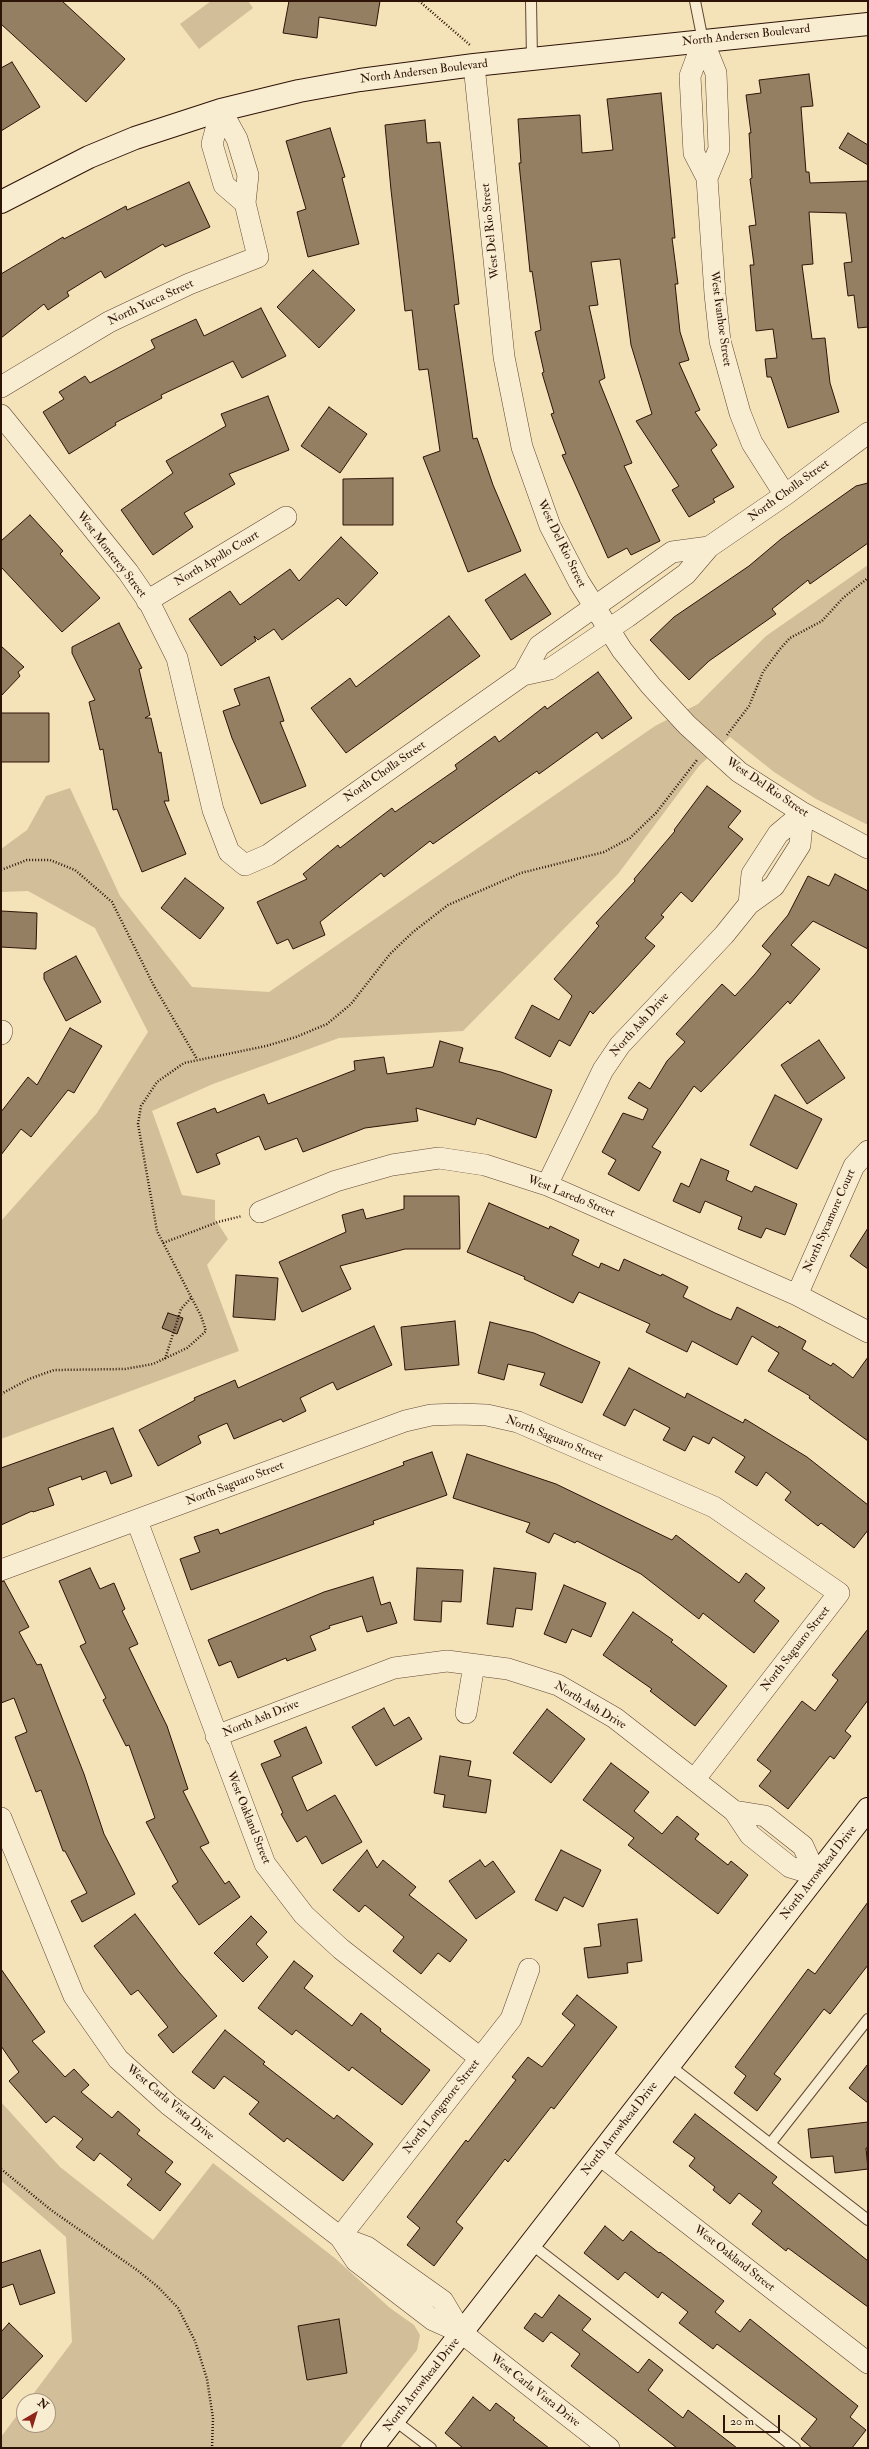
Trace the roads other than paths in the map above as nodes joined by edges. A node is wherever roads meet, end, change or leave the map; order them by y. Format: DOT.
graph roads {
  1 [pos="531,1"];
  2 [pos="695,1"];
  3 [pos="868,24"];
  4 [pos="703,41"];
  5 [pos="532,59"];
  6 [pos="474,65"];
  7 [pos="221,110"];
  8 [pos="1,202"];
  9 [pos="1,387"];
  10 [pos="1,415"];
  11 [pos="868,433"];
  12 [pos="785,495"];
  13 [pos="286,517"];
  14 [pos="709,547"];
  15 [pos="147,601"];
  16 [pos="595,608"];
  17 [pos="608,629"];
  18 [pos="523,675"];
  19 [pos="803,813"];
  20 [pos="868,848"];
  21 [pos="245,865"];
  22 [pos="868,1151"];
  23 [pos="547,1185"];
  24 [pos="260,1212"];
  25 [pos="797,1295"];
  26 [pos="868,1332"];
  27 [pos="137,1521"];
  28 [pos="1,1570"];
  29 [pos="474,1665"];
  30 [pos="466,1713"];
  31 [pos="216,1736"];
  32 [pos="694,1780"];
  33 [pos="868,1810"];
  34 [pos="1,1818"];
  35 [pos="816,1875"];
  36 [pos="529,1969"];
  37 [pos="868,2019"];
  38 [pos="480,2058"];
  39 [pos="669,2065"];
  40 [pos="770,2144"];
  41 [pos="600,2155"];
  42 [pos="868,2220"];
  43 [pos="340,2237"];
  44 [pos="531,2244"];
  45 [pos="462,2333"];
  46 [pos="868,2363"];
  47 [pos="394,2420"];
  48 [pos="372,2448"];
  49 [pos="431,2448"];
  50 [pos="609,2448"];
  51 [pos="795,2448"];
  1 -- 5 [label="lane"];
  2 -- 4 [label="lane"];
  3 -- 4 [label="street, North Andersen Boulevard"];
  4 -- 5 [label="street, North Andersen Boulevard"];
  4 -- 12 [label="street, West Ivanhoe Street"];
  5 -- 6 [label="street, North Andersen Boulevard"];
  6 -- 7 [label="street, North Andersen Boulevard"];
  6 -- 16 [label="street, West Del Rio Street"];
  7 -- 8 [label="street, North Andersen Boulevard"];
  7 -- 9 [label="street, North Yucca Street"];
  10 -- 15 [label="street, West Monterey Street"];
  11 -- 12 [label="street, North Cholla Street"];
  12 -- 14 [label="street, North Cholla Street"];
  13 -- 15 [label="street, North Apollo Court"];
  14 -- 16 [label="street, North Cholla Street"];
  14 -- 17 [label="street, North Cholla Street"];
  15 -- 21 [label="street, West Monterey Street"];
  16 -- 17 [label="street, West Del Rio Street"];
  16 -- 18 [label="street, North Cholla Street"];
  17 -- 18 [label="street, North Cholla Street"];
  17 -- 19 [label="street, West Del Rio Street"];
  18 -- 21 [label="street, North Cholla Street"];
  19 -- 20 [label="street, West Del Rio Street"];
  19 -- 23 [label="street, North Ash Drive"];
  22 -- 25 [label="street, North Sycamore Court"];
  23 -- 24 [label="street, West Laredo Street"];
  23 -- 25 [label="street, West Laredo Street"];
  25 -- 26 [label="street, West Laredo Street"];
  27 -- 28 [label="street, North Saguaro Street"];
  27 -- 31 [label="street, West Oakland Street"];
  27 -- 32 [label="street, North Saguaro Street"];
  29 -- 30 [label="street"];
  29 -- 31 [label="street, North Ash Drive"];
  29 -- 32 [label="street, North Ash Drive"];
  31 -- 38 [label="street, West Oakland Street"];
  32 -- 35 [label="street, North Ash Drive"];
  33 -- 35 [label="street, North Arrowhead Drive"];
  34 -- 43 [label="street, West Carla Vista Drive"];
  35 -- 39 [label="street, North Arrowhead Drive"];
  36 -- 38 [label="street, North Longmore Street"];
  37 -- 40 [label="lane"];
  38 -- 43 [label="street, North Longmore Street"];
  39 -- 40 [label="lane"];
  39 -- 41 [label="street, North Arrowhead Drive"];
  40 -- 42 [label="lane"];
  41 -- 44 [label="street, North Arrowhead Drive"];
  41 -- 46 [label="street, West Oakland Street"];
  43 -- 45 [label="street, West Carla Vista Drive"];
  44 -- 45 [label="street, North Arrowhead Drive"];
  44 -- 51 [label="lane"];
  45 -- 47 [label="street, North Arrowhead Drive"];
  45 -- 50 [label="street, West Carla Vista Drive"];
  47 -- 48 [label="street, North Arrowhead Drive"];
  47 -- 49 [label="lane"];
}
